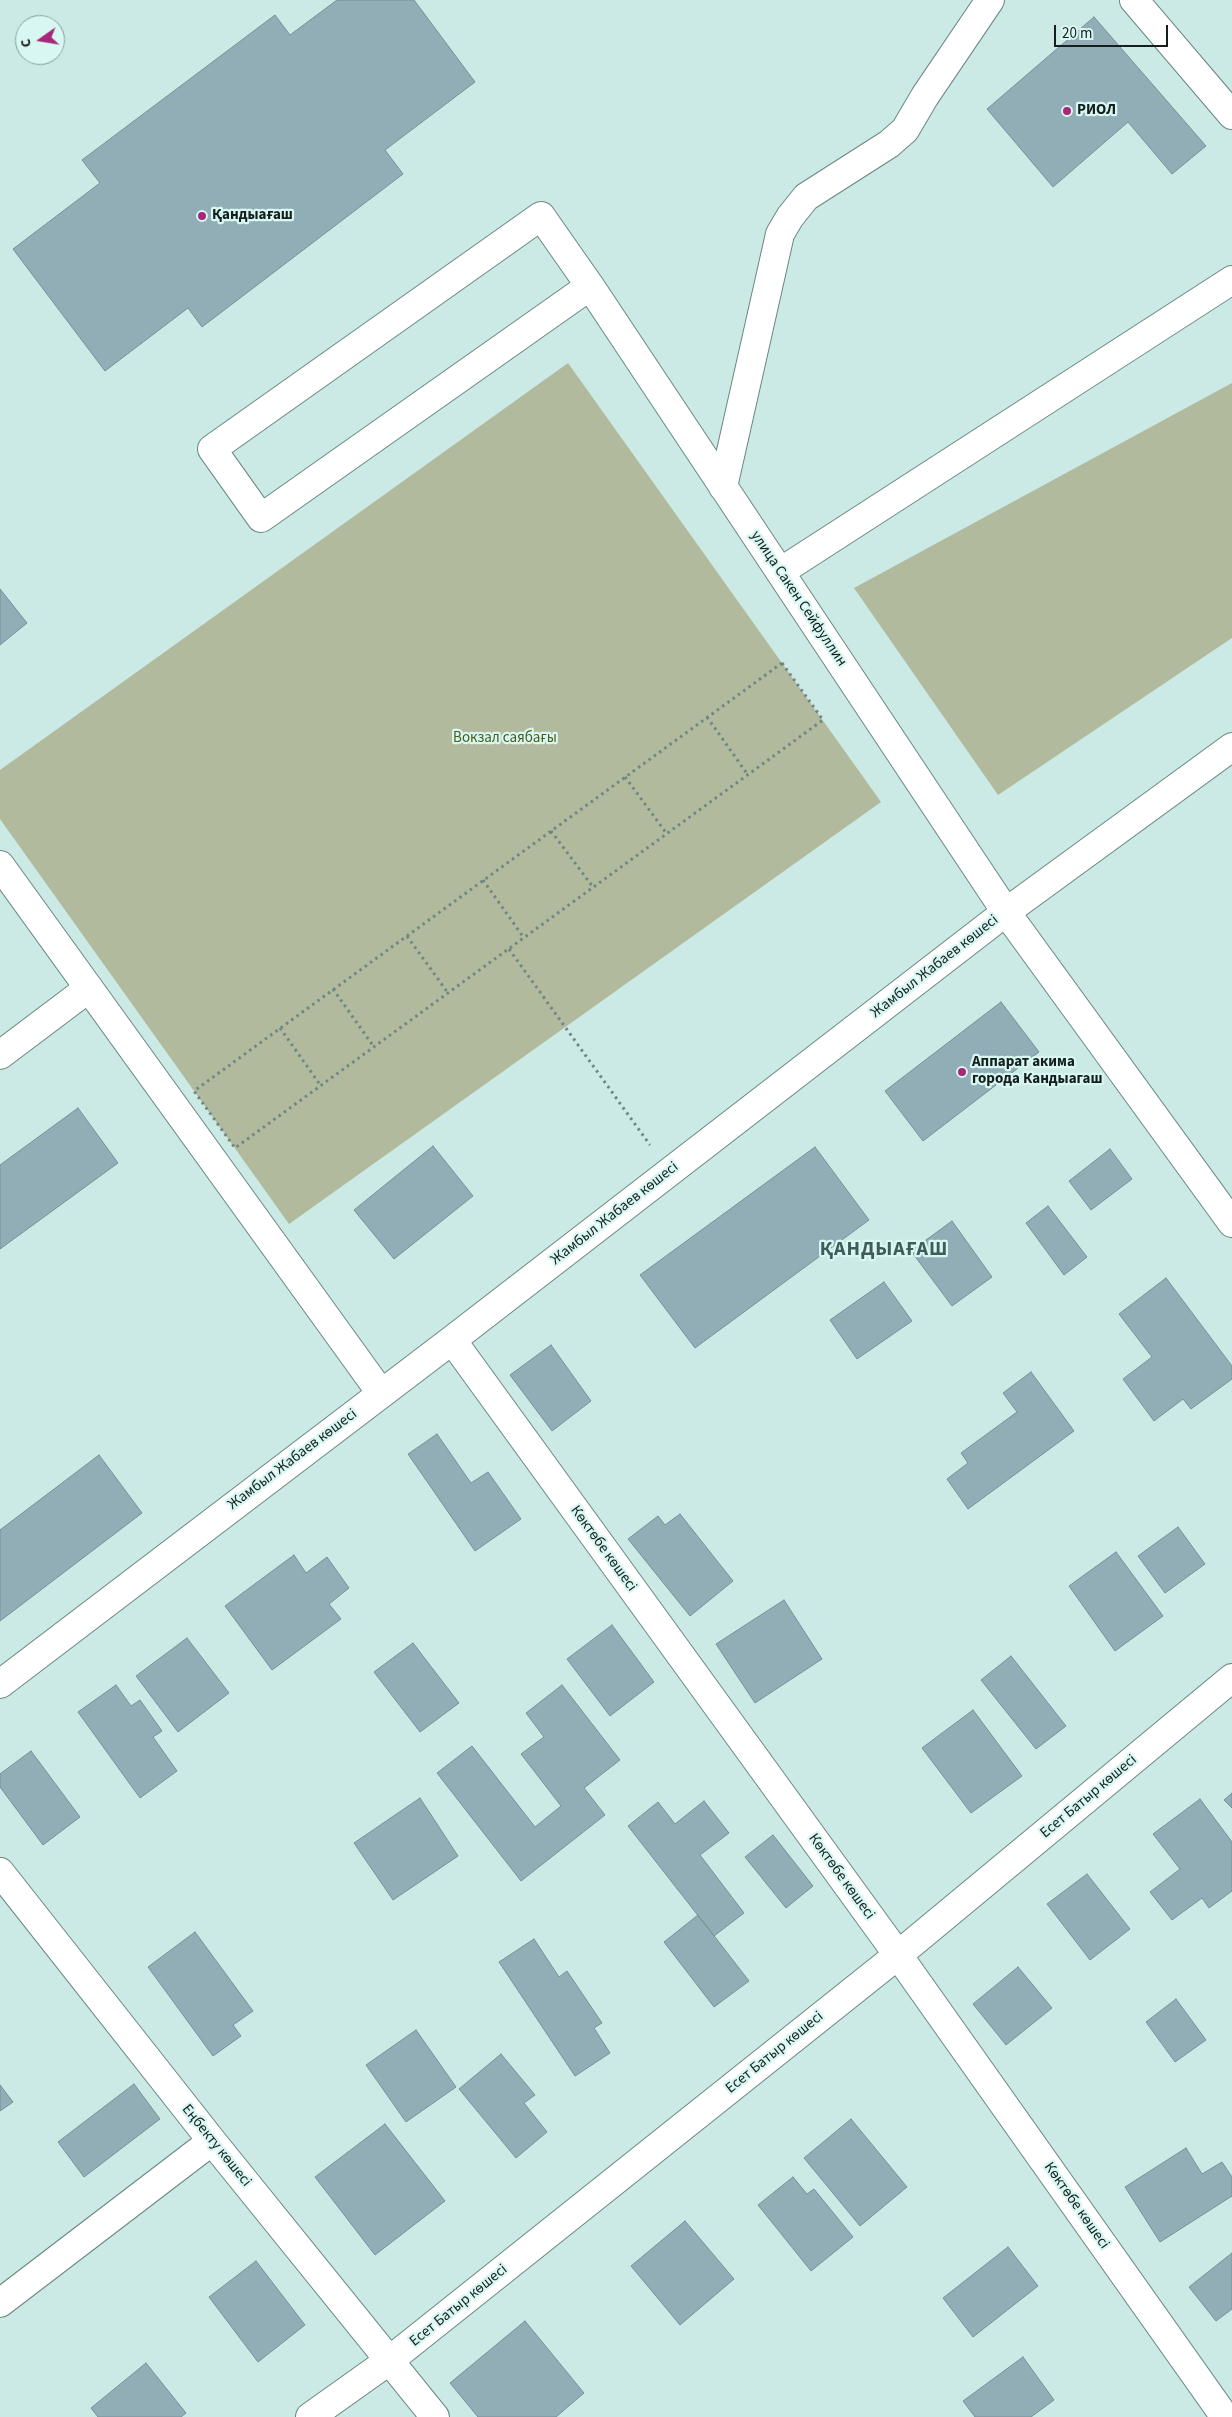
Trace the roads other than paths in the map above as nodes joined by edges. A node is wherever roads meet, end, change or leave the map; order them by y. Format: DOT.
graph roads {
  1 [pos="990,0"];
  2 [pos="1134,0"];
  3 [pos="1232,116"];
  4 [pos="1232,280"];
  5 [pos="590,286"];
  6 [pos="723,486"];
  7 [pos="780,572"];
  8 [pos="1232,747"];
  9 [pos="0,864"];
  10 [pos="1006,912"];
  11 [pos="89,988"];
  12 [pos="0,1055"];
  13 [pos="1232,1223"];
  14 [pos="452,1340"];
  15 [pos="381,1393"];
  16 [pos="1232,1678"];
  17 [pos="0,1684"];
  18 [pos="0,1872"];
  19 [pos="898,1955"];
  20 [pos="212,2141"];
  21 [pos="0,2303"];
  22 [pos="390,2360"];
  23 [pos="310,2417"];
  24 [pos="435,2417"];
  25 [pos="1225,2417"];
  1 -- 6 [label="street"];
  2 -- 3 [label="street"];
  4 -- 7 [label="street"];
  5 -- 5 [label="street, улица Сакен Сейфуллин"];
  5 -- 6 [label="street, улица Сакен Сейфуллин"];
  6 -- 7 [label="street, улица Сакен Сейфуллин"];
  7 -- 10 [label="street, улица Сакен Сейфуллин"];
  8 -- 10 [label="street, Жамбыл Жабаев көшесі"];
  9 -- 11 [label="street"];
  10 -- 13 [label="street, улица Сакен Сейфуллин"];
  10 -- 14 [label="street, Жамбыл Жабаев көшесі"];
  11 -- 12 [label="street"];
  11 -- 15 [label="street"];
  14 -- 15 [label="street, Жамбыл Жабаев көшесі"];
  14 -- 19 [label="street, Көктөбе көшесі"];
  15 -- 17 [label="street, Жамбыл Жабаев көшесі"];
  16 -- 19 [label="street, Есет Батыр көшесі"];
  18 -- 20 [label="street, Еңбекту көшесі"];
  19 -- 22 [label="street, Есет Батыр көшесі"];
  19 -- 25 [label="street, Көктөбе көшесі"];
  20 -- 21 [label="street"];
  20 -- 22 [label="street, Еңбекту көшесі"];
  22 -- 23 [label="street, Есет Батыр көшесі"];
  22 -- 24 [label="street, Еңбекту көшесі"];
}
